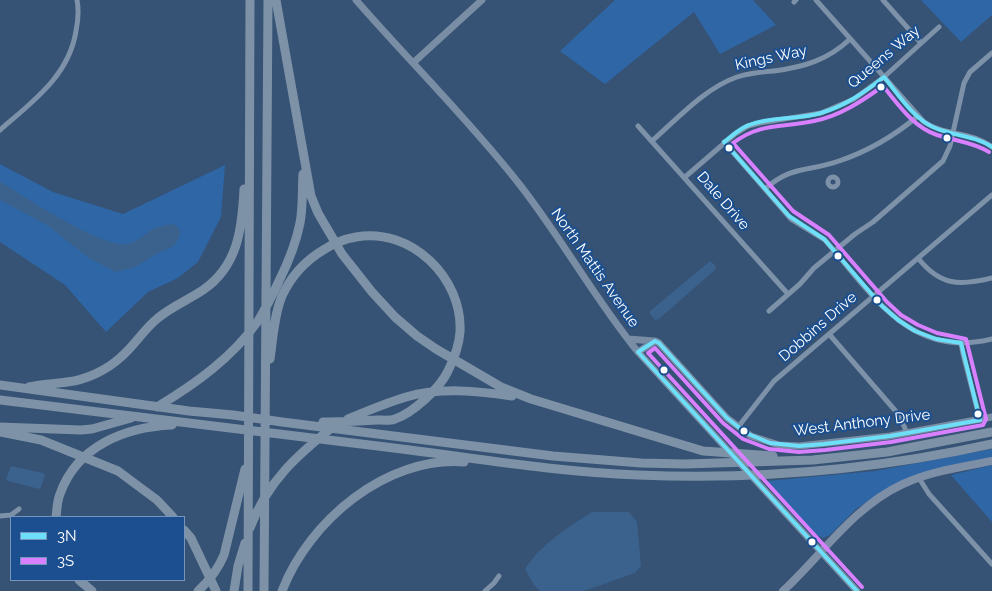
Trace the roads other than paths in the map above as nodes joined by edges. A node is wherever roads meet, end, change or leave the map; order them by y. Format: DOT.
graph roads {
  1 [pos="77,0"];
  2 [pos="250,0"];
  3 [pos="268,0"];
  4 [pos="276,0"];
  5 [pos="356,0"];
  6 [pos="482,0"];
  7 [pos="816,0"];
  8 [pos="883,0"];
  9 [pos="939,27"];
  10 [pos="850,39"];
  11 [pos="921,43"];
  12 [pos="992,53"];
  13 [pos="413,63"];
  14 [pos="884,77"];
  15 [pos="918,116"];
  16 [pos="250,119"];
  17 [pos="638,126"];
  18 [pos="0,130"];
  19 [pos="953,132"];
  20 [pos="652,141"];
  21 [pos="724,142"];
  22 [pos="992,147"];
  23 [pos="304,159"];
  24 [pos="830,164"];
  25 [pos="685,177"];
  26 [pos="832,177"];
  27 [pos="765,189"];
  28 [pos="992,195"];
  29 [pos="834,251"];
  30 [pos="918,258"];
  31 [pos="992,278"];
  32 [pos="788,294"];
  33 [pos="873,296"];
  34 [pos="769,311"];
  35 [pos="829,334"];
  36 [pos="628,339"];
  37 [pos="992,339"];
  38 [pos="655,341"];
  39 [pos="961,343"];
  40 [pos="638,352"];
  41 [pos="0,385"];
  42 [pos="266,387"];
  43 [pos="25,388"];
  44 [pos="531,399"];
  45 [pos="0,400"];
  46 [pos="992,417"];
  47 [pos="980,420"];
  48 [pos="295,424"];
  49 [pos="213,426"];
  50 [pos="0,427"];
  51 [pos="738,428"];
  52 [pos="0,432"];
  53 [pos="992,432"];
  54 [pos="907,433"];
  55 [pos="992,444"];
  56 [pos="248,452"];
  57 [pos="813,460"];
  58 [pos="992,461"];
  59 [pos="537,467"];
  60 [pos="919,478"];
  61 [pos="19,509"];
  62 [pos="0,516"];
  63 [pos="56,516"];
  64 [pos="172,516"];
  65 [pos="185,531"];
  66 [pos="822,552"];
  67 [pos="992,564"];
  68 [pos="499,576"];
  69 [pos="81,581"];
  70 [pos="92,591"];
  71 [pos="198,591"];
  72 [pos="216,591"];
  73 [pos="234,591"];
  74 [pos="248,591"];
  75 [pos="264,591"];
  76 [pos="282,591"];
  77 [pos="485,591"];
  78 [pos="783,591"];
  79 [pos="858,591"];
  1 -- 18 [label="street"];
  2 -- 16 [label="highway"];
  3 -- 42 [label="highway"];
  4 -- 23 [label="highway"];
  5 -- 13 [label="street, North Mattis Avenue"];
  6 -- 13 [label="street"];
  7 -- 10 [label="street"];
  8 -- 11 [label="street"];
  9 -- 11 [label="street, Queens Way"];
  10 -- 14 [label="street"];
  10 -- 20 [label="street, Kings Way"];
  11 -- 14 [label="street, Queens Way"];
  12 -- 19 [label="street"];
  13 -- 36 [label="street, North Mattis Avenue"];
  14 -- 15 [label="street"];
  14 -- 21 [label="street, Queens Way"];
  15 -- 19 [label="street"];
  15 -- 24 [label="street"];
  16 -- 43 [label="highway"];
  16 -- 56 [label="highway"];
  17 -- 20 [label="street, Dale Drive"];
  19 -- 22 [label="street"];
  19 -- 29 [label="street"];
  20 -- 25 [label="street, Dale Drive"];
  21 -- 25 [label="street, Queens Way"];
  21 -- 27 [label="street"];
  23 -- 44 [label="highway"];
  23 -- 50 [label="highway"];
  24 -- 26 [label="street"];
  24 -- 27 [label="street"];
  25 -- 32 [label="street, Dale Drive"];
  27 -- 29 [label="street"];
  28 -- 30 [label="street, Dobbins Drive"];
  29 -- 32 [label="street"];
  29 -- 33 [label="street"];
  30 -- 31 [label="street"];
  30 -- 33 [label="street, Dobbins Drive"];
  32 -- 34 [label="street"];
  33 -- 35 [label="street, Dobbins Drive"];
  33 -- 39 [label="street"];
  35 -- 51 [label="street, Dobbins Drive"];
  35 -- 54 [label="street"];
  36 -- 38 [label="street"];
  36 -- 40 [label="street, North Mattis Avenue"];
  37 -- 39 [label="street"];
  38 -- 40 [label="street"];
  38 -- 51 [label="street, West Anthony Drive"];
  39 -- 47 [label="street"];
  40 -- 66 [label="street, North Mattis Avenue"];
  41 -- 43 [label="highway"];
  42 -- 48 [label="highway"];
  42 -- 75 [label="highway"];
  43 -- 48 [label="highway"];
  44 -- 57 [label="highway"];
  44 -- 73 [label="highway"];
  45 -- 49 [label="highway"];
  46 -- 47 [label="street, West Anthony Drive"];
  47 -- 54 [label="street, West Anthony Drive"];
  48 -- 57 [label="highway"];
  49 -- 59 [label="highway"];
  49 -- 63 [label="highway"];
  51 -- 54 [label="street, West Anthony Drive"];
  52 -- 64 [label="highway"];
  53 -- 57 [label="highway"];
  55 -- 59 [label="highway"];
  56 -- 71 [label="highway"];
  56 -- 74 [label="highway"];
  58 -- 60 [label="main road"];
  59 -- 76 [label="highway"];
  60 -- 66 [label="main road"];
  60 -- 67 [label="street"];
  61 -- 62 [label="street"];
  65 -- 72 [label="highway"];
  66 -- 78 [label="main road"];
  66 -- 79 [label="street, North Mattis Avenue"];
  68 -- 77 [label="street"];
  69 -- 70 [label="highway"];
}
